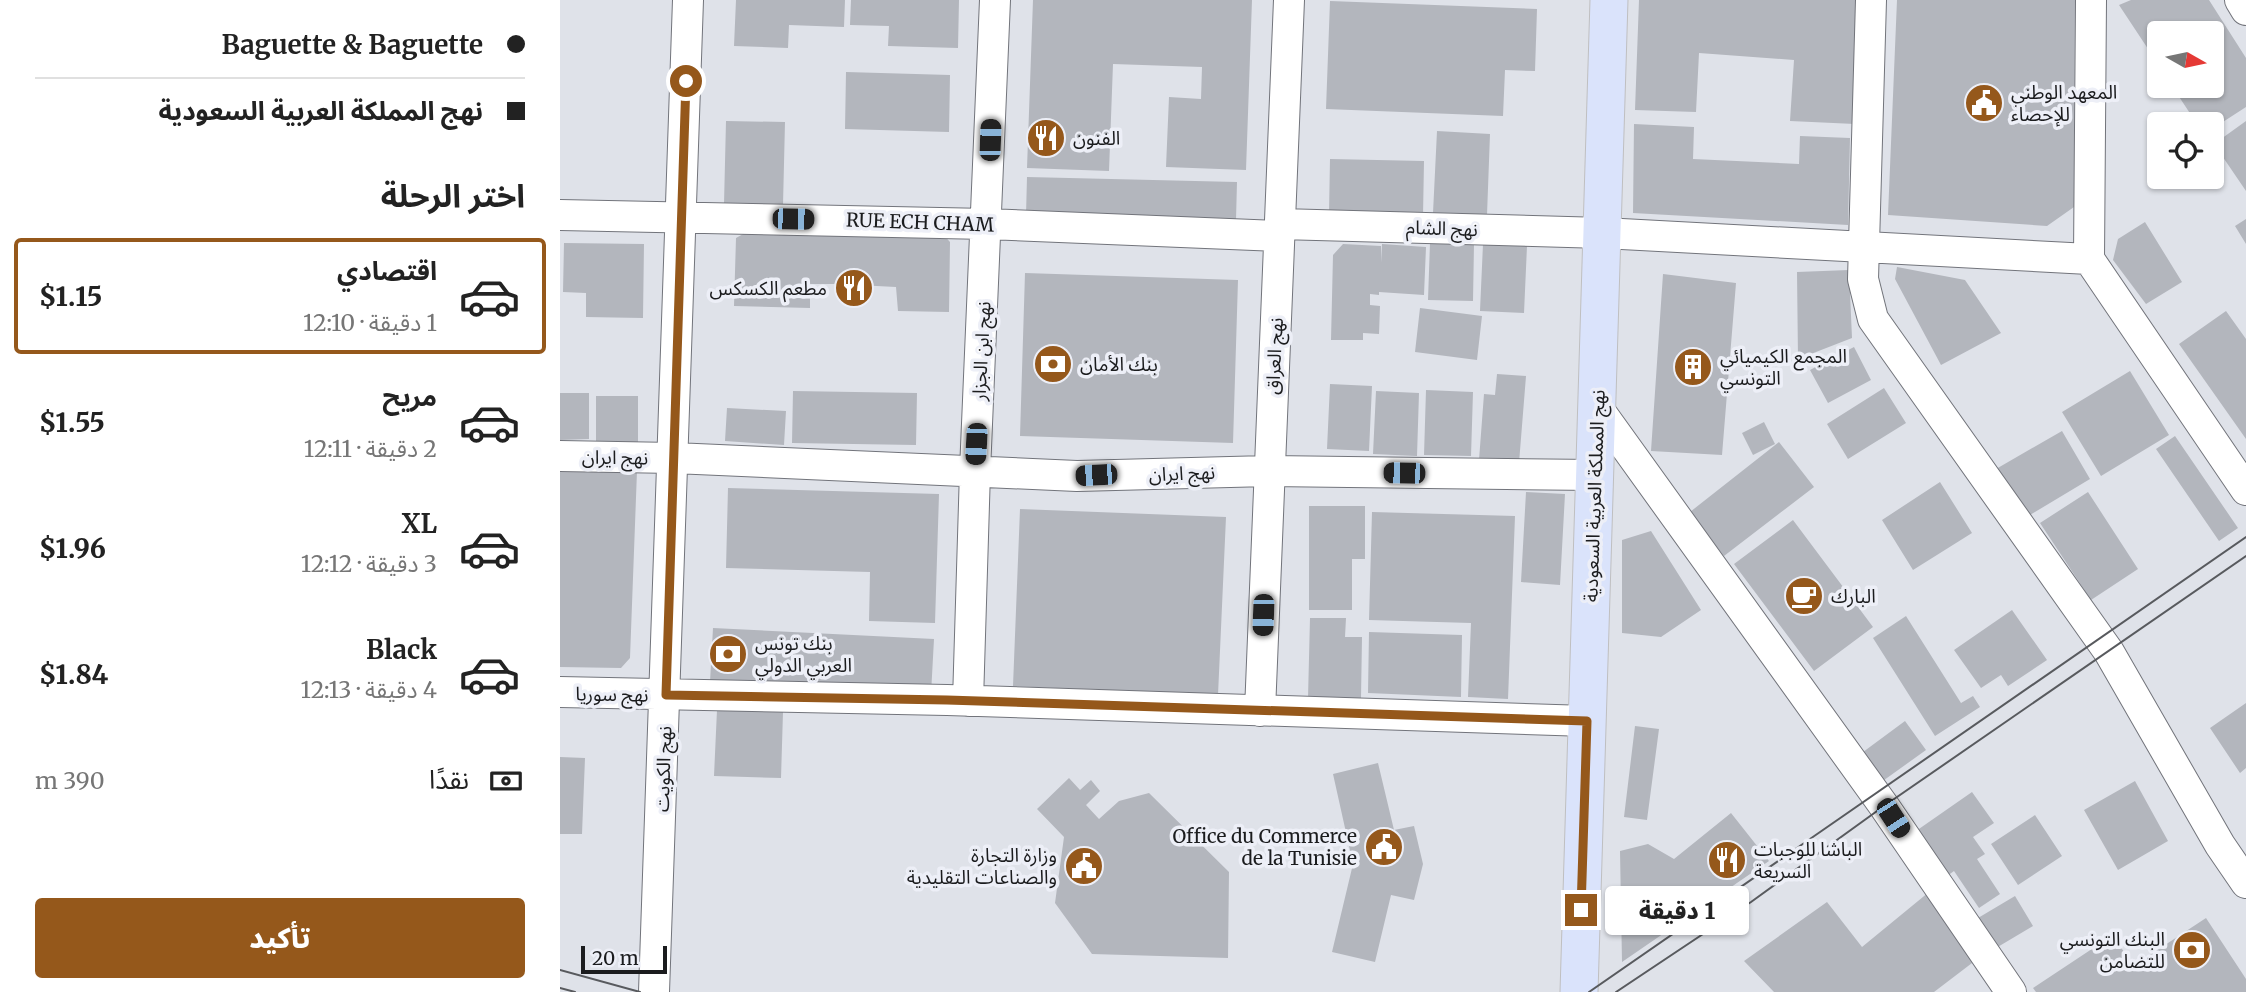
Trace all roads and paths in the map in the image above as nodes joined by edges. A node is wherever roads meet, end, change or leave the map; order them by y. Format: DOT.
graph roads {
  1 [pos="688,0"];
  2 [pos="995,0"];
  3 [pos="1289,0"];
  4 [pos="1609,0"];
  5 [pos="1871,0"];
  6 [pos="2091,0"];
  7 [pos="2239,0"];
  8 [pos="2246,10"];
  9 [pos="560,215"];
  10 [pos="682,216"];
  11 [pos="987,224"];
  12 [pos="1280,230"];
  13 [pos="1603,233"];
  14 [pos="1863,247"];
  15 [pos="2089,259"];
  16 [pos="1597,407"];
  17 [pos="560,456"];
  18 [pos="674,458"];
  19 [pos="975,471"];
  20 [pos="1268,471"];
  21 [pos="1594,475"];
  22 [pos="2246,490"];
  23 [pos="560,692"];
  24 [pos="666,695"];
  25 [pos="968,701"];
  26 [pos="1259,711"];
  27 [pos="1587,721"];
  28 [pos="2246,883"];
  29 [pos="654,992"];
  30 [pos="1579,992"];
  31 [pos="2011,992"];
  1 -- 10 [label="street, نهج الكويت"];
  2 -- 11 [label="street, نهج ابن الجزار"];
  3 -- 12 [label="street, نهج العراق"];
  4 -- 13 [label="main road, نهج المملكة العربية السعودية"];
  5 -- 14 [label="street"];
  6 -- 15 [label="street"];
  7 -- 8 [label="street"];
  9 -- 10 [label="street, RUE ECH CHAM"];
  10 -- 11 [label="street, RUE ECH CHAM"];
  10 -- 18 [label="street, نهج الكويت"];
  11 -- 12 [label="street, RUE ECH CHAM"];
  11 -- 19 [label="street, نهج ابن الجزار"];
  12 -- 13 [label="street, نهج الشام"];
  12 -- 20 [label="street, نهج العراق"];
  13 -- 14 [label="street, نهج الشام"];
  13 -- 16 [label="main road, نهج المملكة العربية السعودية"];
  14 -- 15 [label="street, نهج الشام"];
  14 -- 28 [label="street"];
  15 -- 22 [label="street"];
  16 -- 21 [label="main road, نهج المملكة العربية السعودية"];
  16 -- 31 [label="street"];
  17 -- 18 [label="street, نهج ايران"];
  18 -- 19 [label="street, نهج ايران"];
  18 -- 24 [label="street, نهج الكويت"];
  19 -- 20 [label="street, نهج ايران"];
  19 -- 25 [label="street, نهج ابن الجزار"];
  20 -- 21 [label="street, نهج ايران"];
  20 -- 26 [label="street, نهج العراق"];
  21 -- 27 [label="main road, نهج المملكة العربية السعودية"];
  23 -- 24 [label="street, نهج سوريا"];
  24 -- 25 [label="street, نهج سوريا"];
  24 -- 29 [label="street, نهج الكويت"];
  25 -- 26 [label="street, نهج سوريا"];
  26 -- 27 [label="street, نهج سوريا"];
  27 -- 30 [label="main road, نهج المملكة العربية السعودية"];
}
